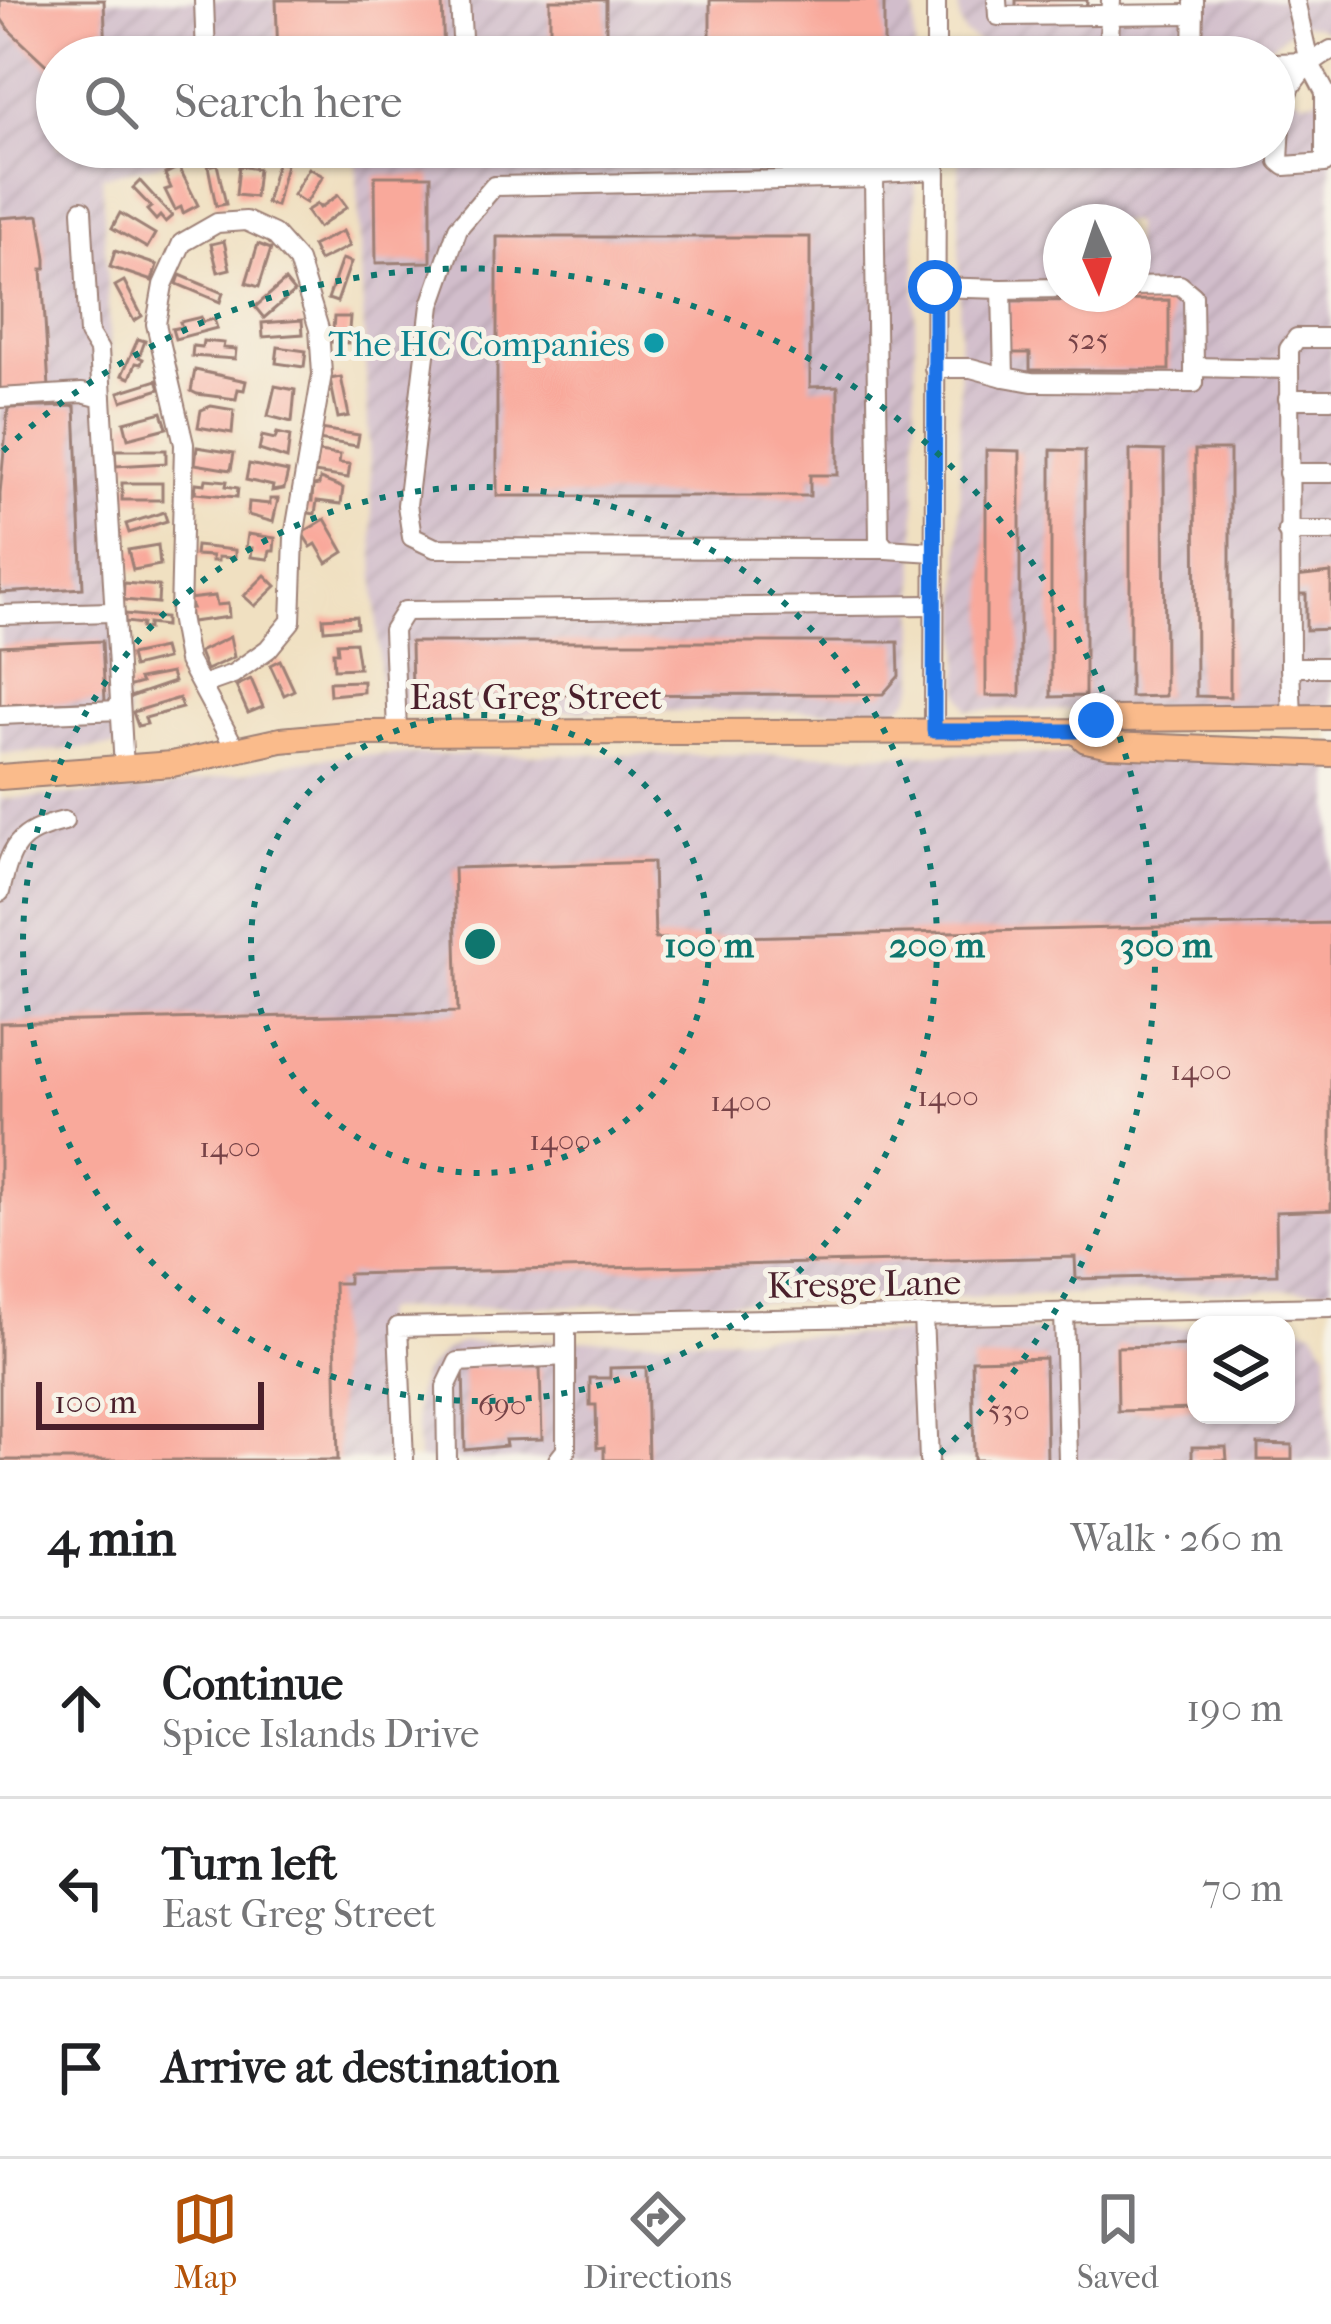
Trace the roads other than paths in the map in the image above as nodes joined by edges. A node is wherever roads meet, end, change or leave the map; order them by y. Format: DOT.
graph roads {
  1 [pos="204,0"];
  2 [pos="460,0"];
  3 [pos="936,0"];
  4 [pos="998,0"];
  5 [pos="1295,0"];
  6 [pos="1194,7"];
  7 [pos="1111,8"];
  8 [pos="205,36"];
  9 [pos="462,36"];
  10 [pos="936,36"];
  11 [pos="1331,50"];
  12 [pos="1295,62"];
  13 [pos="1309,62"];
  14 [pos="1295,80"];
  15 [pos="1295,165"];
  16 [pos="935,170"];
  17 [pos="874,178"];
  18 [pos="82,210"];
  19 [pos="1151,286"];
  20 [pos="935,287"];
  21 [pos="1043,288"];
  22 [pos="1003,289"];
  23 [pos="1331,338"];
  24 [pos="1194,367"];
  25 [pos="934,368"];
  26 [pos="1288,369"];
  27 [pos="1004,377"];
  28 [pos="0,398"];
  29 [pos="102,398"];
  30 [pos="1288,399"];
  31 [pos="1331,399"];
  32 [pos="1288,473"];
  33 [pos="1331,473"];
  34 [pos="1287,531"];
  35 [pos="1331,531"];
  36 [pos="886,549"];
  37 [pos="934,552"];
  38 [pos="933,605"];
  39 [pos="112,612"];
  40 [pos="0,615"];
  41 [pos="1290,667"];
  42 [pos="1331,667"];
  43 [pos="202,685"];
  44 [pos="120,710"];
  45 [pos="0,715"];
  46 [pos="1331,717"];
  47 [pos="1292,718"];
  48 [pos="934,731"];
  49 [pos="1076,731"];
  50 [pos="398,732"];
  51 [pos="1167,748"];
  52 [pos="236,749"];
  53 [pos="1331,754"];
  54 [pos="124,768"];
  55 [pos="0,777"];
  56 [pos="64,821"];
  57 [pos="0,892"];
  58 [pos="1331,1307"];
  59 [pos="1064,1312"];
  60 [pos="923,1315"];
  61 [pos="566,1323"];
  62 [pos="566,1357"];
  63 [pos="404,1460"];
  64 [pos="447,1460"];
  65 [pos="558,1460"];
  66 [pos="929,1460"];
  67 [pos="1068,1460"];
  1 -- 8 [label="street"];
  2 -- 9 [label="street"];
  3 -- 10 [label="street"];
  4 -- 7 [label="street"];
  5 -- 13 [label="street"];
  6 -- 7 [label="street"];
  11 -- 13 [label="street"];
  12 -- 13 [label="street"];
  13 -- 14 [label="street"];
  13 -- 15 [label="street"];
  16 -- 17 [label="street"];
  16 -- 20 [label="street"];
  17 -- 36 [label="street"];
  17 -- 36 [label="street"];
  18 -- 29 [label="street"];
  19 -- 24 [label="street"];
  20 -- 22 [label="street"];
  20 -- 25 [label="street"];
  21 -- 22 [label="street"];
  22 -- 27 [label="street"];
  23 -- 26 [label="street"];
  24 -- 26 [label="street"];
  24 -- 27 [label="street"];
  25 -- 27 [label="street"];
  25 -- 37 [label="street"];
  26 -- 30 [label="street"];
  28 -- 29 [label="street"];
  29 -- 39 [label="street"];
  30 -- 31 [label="street"];
  30 -- 32 [label="street"];
  32 -- 33 [label="street"];
  32 -- 34 [label="street"];
  34 -- 35 [label="street"];
  34 -- 41 [label="street"];
  36 -- 37 [label="street"];
  37 -- 38 [label="street"];
  38 -- 48 [label="street"];
  38 -- 50 [label="street"];
  39 -- 40 [label="street"];
  39 -- 44 [label="street"];
  41 -- 42 [label="street"];
  41 -- 47 [label="street"];
  43 -- 43 [label="street"];
  43 -- 52 [label="street"];
  44 -- 45 [label="street"];
  44 -- 54 [label="street"];
  46 -- 47 [label="main road, East Greg Street"];
  47 -- 49 [label="main road, East Greg Street"];
  47 -- 51 [label="main road"];
  48 -- 49 [label="main road, East Greg Street"];
  48 -- 50 [label="main road, East Greg Street"];
  49 -- 51 [label="main road, East Greg Street"];
  50 -- 52 [label="main road, East Greg Street"];
  51 -- 53 [label="main road, East Greg Street"];
  52 -- 54 [label="main road, East Greg Street"];
  54 -- 55 [label="main road, East Greg Street"];
  56 -- 57 [label="street"];
  58 -- 59 [label="street, Kresge Lane"];
  59 -- 60 [label="street, Kresge Lane"];
  59 -- 67 [label="street"];
  60 -- 61 [label="street, Kresge Lane"];
  60 -- 66 [label="street"];
  61 -- 62 [label="street"];
  61 -- 63 [label="street, Kresge Lane"];
  62 -- 64 [label="street"];
  62 -- 65 [label="street"];
}
